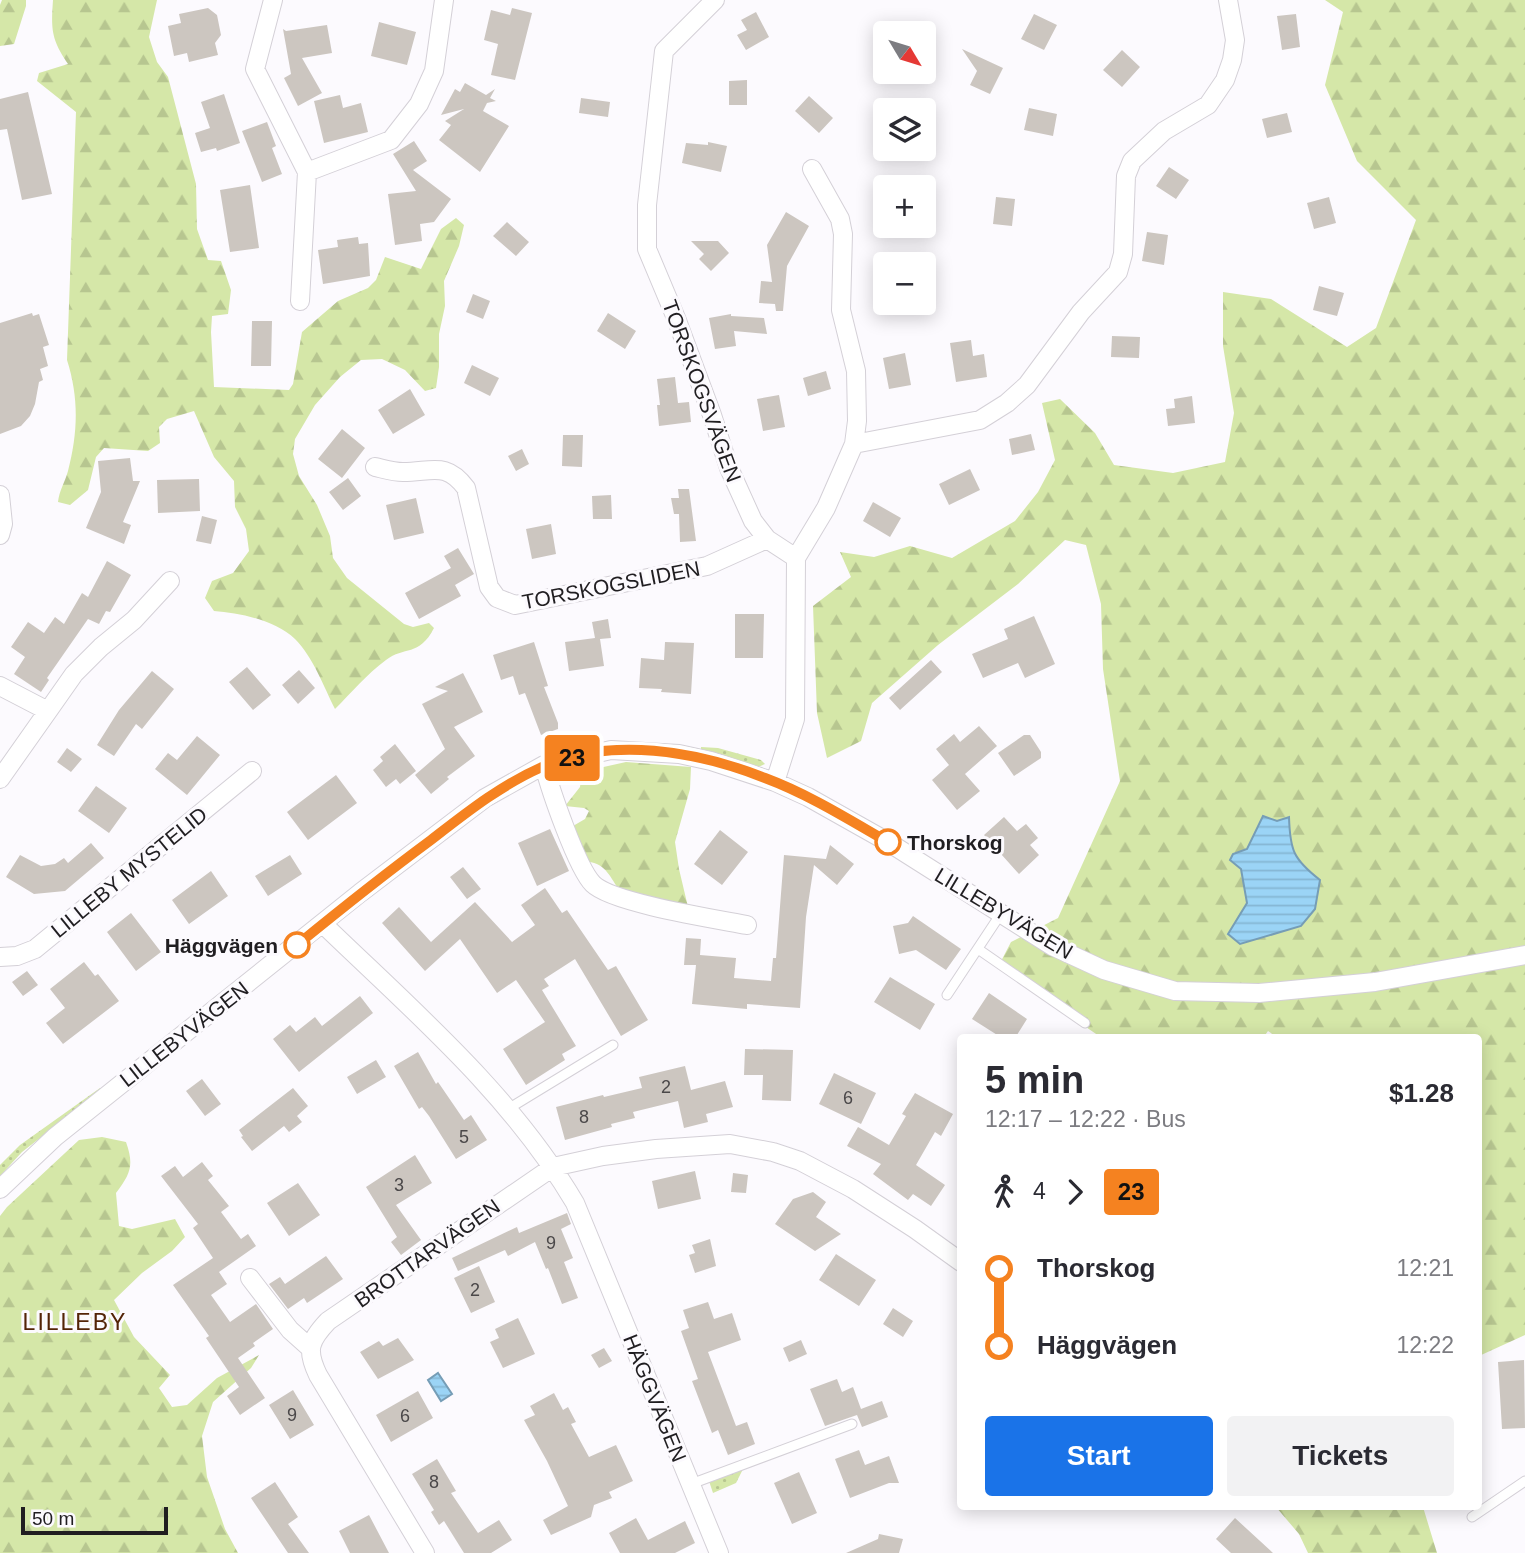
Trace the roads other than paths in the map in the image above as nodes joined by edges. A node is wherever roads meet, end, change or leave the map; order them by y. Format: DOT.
graph roads {
  1 [pos="272,0"];
  2 [pos="444,0"];
  3 [pos="715,0"];
  4 [pos="1228,0"];
  5 [pos="812,169"];
  6 [pos="307,172"];
  7 [pos="300,301"];
  8 [pos="853,444"];
  9 [pos="375,467"];
  10 [pos="0,495"];
  11 [pos="0,535"];
  12 [pos="767,539"];
  13 [pos="796,558"];
  14 [pos="170,581"];
  15 [pos="0,686"];
  16 [pos="48,711"];
  17 [pos="544,765"];
  18 [pos="252,771"];
  19 [pos="0,779"];
  20 [pos="775,782"];
  21 [pos="1000,915"];
  22 [pos="323,924"];
  23 [pos="747,925"];
  24 [pos="978,949"];
  25 [pos="1525,955"];
  26 [pos="0,957"];
  27 [pos="947,995"];
  28 [pos="1085,1023"];
  29 [pos="613,1045"];
  30 [pos="508,1109"];
  31 [pos="553,1167"];
  32 [pos="0,1189"];
  33 [pos="957,1259"];
  34 [pos="250,1278"];
  35 [pos="309,1347"];
  36 [pos="852,1424"];
  37 [pos="1525,1481"];
  38 [pos="691,1484"];
  39 [pos="1472,1517"];
  40 [pos="425,1553"];
  41 [pos="719,1553"];
  1 -- 6 [label="street"];
  2 -- 6 [label="street"];
  3 -- 12 [label="street, TORSKOGSVÄGEN"];
  4 -- 8 [label="street"];
  5 -- 8 [label="street"];
  6 -- 7 [label="street"];
  8 -- 13 [label="street"];
  9 -- 12 [label="street, TORSKOGSLIDEN"];
  10 -- 11 [label="street"];
  12 -- 13 [label="street, TORSKOGSVÄGEN"];
  13 -- 20 [label="street"];
  14 -- 16 [label="street"];
  15 -- 16 [label="street"];
  16 -- 19 [label="street"];
  17 -- 20 [label="street, LILLEBYVÄGEN"];
  17 -- 22 [label="street, LILLEBYVÄGEN"];
  17 -- 23 [label="street"];
  18 -- 26 [label="street, LILLEBY MYSTELID"];
  20 -- 21 [label="street, LILLEBYVÄGEN"];
  21 -- 24 [label="lane"];
  21 -- 25 [label="street, LILLEBYVÄGEN"];
  22 -- 30 [label="street, HÄGGVÄGEN"];
  22 -- 32 [label="street, LILLEBYVÄGEN"];
  24 -- 27 [label="lane"];
  24 -- 28 [label="lane"];
  29 -- 30 [label="lane"];
  30 -- 31 [label="street, HÄGGVÄGEN"];
  31 -- 33 [label="street"];
  31 -- 35 [label="street, BROTTARVÄGEN"];
  31 -- 38 [label="street, HÄGGVÄGEN"];
  34 -- 35 [label="street"];
  35 -- 40 [label="street"];
  36 -- 38 [label="lane"];
  37 -- 39 [label="lane"];
  38 -- 41 [label="street, HÄGGVÄGEN"];
}
